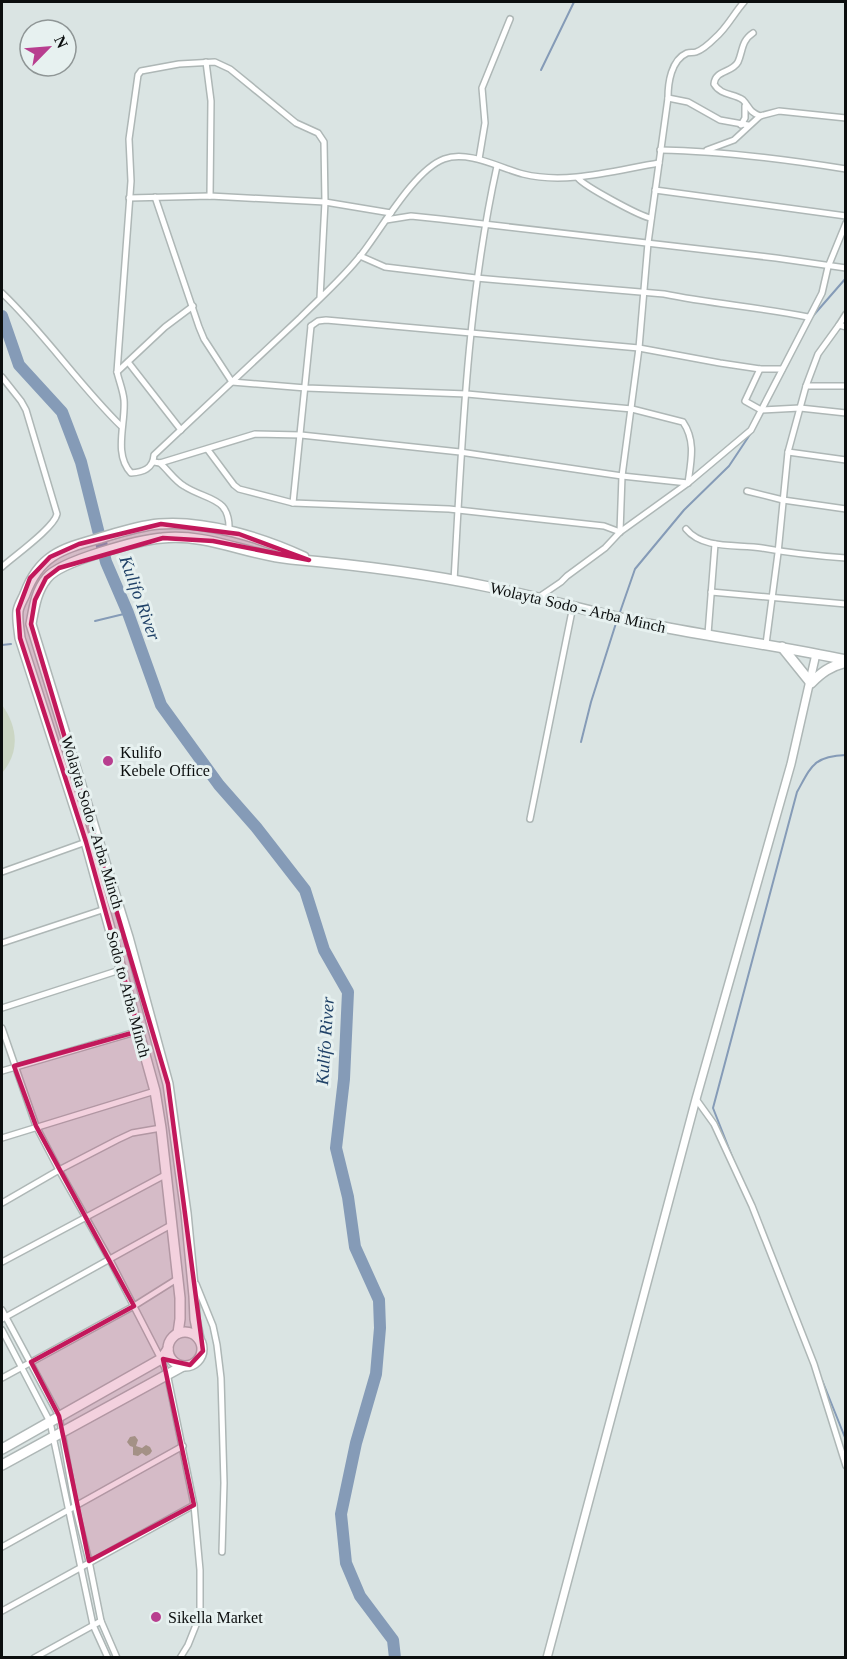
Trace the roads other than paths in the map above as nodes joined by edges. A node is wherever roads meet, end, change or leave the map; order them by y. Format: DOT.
graph roads {
  1 [pos="744,2"];
  2 [pos="510,19"];
  3 [pos="753,33"];
  4 [pos="206,62"];
  5 [pos="668,98"];
  6 [pos="745,105"];
  7 [pos="760,116"];
  8 [pos="846,118"];
  9 [pos="741,125"];
  10 [pos="748,126"];
  11 [pos="660,150"];
  12 [pos="706,151"];
  13 [pos="478,159"];
  14 [pos="660,163"];
  15 [pos="497,166"];
  16 [pos="846,169"];
  17 [pos="578,178"];
  18 [pos="655,190"];
  19 [pos="210,196"];
  20 [pos="155,197"];
  21 [pos="129,198"];
  22 [pos="325,202"];
  23 [pos="391,213"];
  24 [pos="846,216"];
  25 [pos="651,218"];
  26 [pos="386,220"];
  27 [pos="846,223"];
  28 [pos="484,225"];
  29 [pos="648,243"];
  30 [pos="360,256"];
  31 [pos="828,267"];
  32 [pos="846,268"];
  33 [pos="476,278"];
  34 [pos="643,291"];
  35 [pos="2,293"];
  36 [pos="320,298"];
  37 [pos="192,306"];
  38 [pos="846,314"];
  39 [pos="808,317"];
  40 [pos="300,318"];
  41 [pos="310,326"];
  42 [pos="842,326"];
  43 [pos="472,333"];
  44 [pos="639,348"];
  45 [pos="128,362"];
  46 [pos="760,369"];
  47 [pos="782,369"];
  48 [pos="117,372"];
  49 [pos="2,377"];
  50 [pos="232,382"];
  51 [pos="806,386"];
  52 [pos="846,386"];
  53 [pos="306,388"];
  54 [pos="467,394"];
  55 [pos="800,408"];
  56 [pos="632,409"];
  57 [pos="761,410"];
  58 [pos="846,413"];
  59 [pos="121,426"];
  60 [pos="181,430"];
  61 [pos="301,435"];
  62 [pos="208,450"];
  63 [pos="460,452"];
  64 [pos="788,452"];
  65 [pos="846,460"];
  66 [pos="157,462"];
  67 [pos="622,476"];
  68 [pos="688,483"];
  69 [pos="747,491"];
  70 [pos="783,500"];
  71 [pos="293,503"];
  72 [pos="846,509"];
  73 [pos="457,510"];
  74 [pos="686,529"];
  75 [pos="229,532"];
  76 [pos="620,532"];
  77 [pos="715,544"];
  78 [pos="778,553"];
  79 [pos="846,558"];
  80 [pos="309,560"];
  81 [pos="2,567"];
  82 [pos="453,581"];
  83 [pos="711,592"];
  84 [pos="772,596"];
  85 [pos="538,597"];
  86 [pos="846,604"];
  87 [pos="573,606"];
  88 [pos="708,634"];
  89 [pos="766,644"];
  90 [pos="782,647"];
  91 [pos="816,654"];
  92 [pos="846,661"];
  93 [pos="28,664"];
  94 [pos="811,683"];
  95 [pos="69,741"];
  96 [pos="55,745"];
  97 [pos="530,819"];
  98 [pos="99,839"];
  99 [pos="86,842"];
  100 [pos="2,872"];
  101 [pos="106,909"];
  102 [pos="2,944"];
  103 [pos="123,969"];
  104 [pos="2,1008"];
  105 [pos="2,1028"];
  106 [pos="139,1031"];
  107 [pos="14,1066"];
  108 [pos="2,1071"];
  109 [pos="155,1091"];
  110 [pos="696,1099"];
  111 [pos="36,1126"];
  112 [pos="162,1131"];
  113 [pos="176,1135"];
  114 [pos="2,1138"];
  115 [pos="58,1170"];
  116 [pos="165,1175"];
  117 [pos="2,1203"];
  118 [pos="85,1216"];
  119 [pos="171,1225"];
  120 [pos="110,1260"];
  121 [pos="2,1262"];
  122 [pos="192,1274"];
  123 [pos="177,1279"];
  124 [pos="134,1306"];
  125 [pos="2,1310"];
  126 [pos="3,1318"];
  127 [pos="2,1330"];
  128 [pos="178,1333"];
  129 [pos="199,1339"];
  130 [pos="168,1349"];
  131 [pos="162,1359"];
  132 [pos="31,1362"];
  133 [pos="183,1366"];
  134 [pos="21,1367"];
  135 [pos="167,1373"];
  136 [pos="2,1378"];
  137 [pos="59,1416"];
  138 [pos="50,1422"];
  139 [pos="58,1433"];
  140 [pos="183,1446"];
  141 [pos="2,1449"];
  142 [pos="2,1465"];
  143 [pos="846,1466"];
  144 [pos="194,1505"];
  145 [pos="75,1506"];
  146 [pos="68,1510"];
  147 [pos="2,1547"];
  148 [pos="222,1552"];
  149 [pos="89,1561"];
  150 [pos="80,1567"];
  151 [pos="2,1611"];
  152 [pos="101,1621"];
  153 [pos="93,1625"];
  154 [pos="34,1658"];
  155 [pos="108,1658"];
  156 [pos="117,1658"];
  157 [pos="180,1658"];
  158 [pos="547,1658"];
  1 -- 5 [label="street"];
  2 -- 13 [label="street"];
  3 -- 6 [label="street"];
  4 -- 19 [label="street"];
  4 -- 21 [label="street"];
  4 -- 22 [label="street"];
  5 -- 9 [label="street"];
  5 -- 11 [label="street"];
  6 -- 7 [label="street"];
  6 -- 9 [label="street"];
  7 -- 8 [label="street"];
  7 -- 10 [label="street"];
  9 -- 10 [label="street"];
  10 -- 12 [label="street"];
  11 -- 12 [label="street"];
  11 -- 14 [label="street"];
  12 -- 16 [label="street"];
  13 -- 15 [label="street"];
  13 -- 23 [label="street"];
  14 -- 17 [label="street"];
  14 -- 18 [label="street"];
  15 -- 17 [label="street"];
  15 -- 28 [label="street"];
  17 -- 25 [label="street"];
  18 -- 24 [label="street"];
  18 -- 25 [label="street"];
  19 -- 20 [label="street"];
  19 -- 22 [label="street"];
  20 -- 21 [label="street"];
  20 -- 37 [label="street"];
  21 -- 48 [label="street"];
  22 -- 23 [label="street"];
  22 -- 36 [label="street"];
  23 -- 26 [label="street"];
  25 -- 29 [label="street"];
  26 -- 28 [label="street"];
  26 -- 30 [label="street"];
  27 -- 31 [label="street"];
  28 -- 29 [label="street"];
  28 -- 33 [label="street"];
  29 -- 31 [label="street"];
  29 -- 34 [label="street"];
  30 -- 33 [label="street"];
  30 -- 36 [label="street"];
  31 -- 32 [label="street"];
  31 -- 39 [label="street"];
  33 -- 34 [label="street"];
  33 -- 43 [label="street"];
  34 -- 39 [label="street"];
  34 -- 44 [label="street"];
  35 -- 59 [label="street"];
  36 -- 40 [label="street"];
  37 -- 45 [label="street"];
  37 -- 50 [label="street"];
  38 -- 42 [label="street"];
  39 -- 47 [label="street"];
  40 -- 41 [label="street"];
  40 -- 50 [label="street"];
  41 -- 43 [label="street"];
  41 -- 53 [label="street"];
  42 -- 51 [label="street"];
  43 -- 44 [label="street"];
  43 -- 54 [label="street"];
  44 -- 46 [label="street"];
  44 -- 56 [label="street"];
  45 -- 48 [label="street"];
  45 -- 60 [label="street"];
  46 -- 47 [label="street"];
  46 -- 57 [label="street"];
  47 -- 57 [label="street"];
  48 -- 59 [label="street"];
  49 -- 81 [label="street"];
  50 -- 53 [label="street"];
  50 -- 60 [label="street"];
  51 -- 52 [label="street"];
  51 -- 55 [label="street"];
  53 -- 54 [label="street"];
  53 -- 61 [label="street"];
  54 -- 56 [label="street"];
  54 -- 63 [label="street"];
  55 -- 57 [label="street"];
  55 -- 58 [label="street"];
  55 -- 64 [label="street"];
  56 -- 67 [label="street"];
  56 -- 68 [label="street"];
  57 -- 68 [label="street"];
  59 -- 66 [label="street"];
  60 -- 66 [label="street"];
  61 -- 62 [label="street"];
  61 -- 63 [label="street"];
  61 -- 71 [label="street"];
  62 -- 66 [label="street"];
  62 -- 71 [label="street"];
  63 -- 67 [label="street"];
  63 -- 73 [label="street"];
  64 -- 65 [label="street"];
  64 -- 70 [label="street"];
  66 -- 75 [label="street"];
  67 -- 68 [label="street"];
  67 -- 76 [label="street"];
  68 -- 76 [label="street"];
  69 -- 70 [label="street"];
  70 -- 72 [label="street"];
  70 -- 78 [label="street"];
  71 -- 73 [label="street"];
  73 -- 76 [label="street"];
  73 -- 82 [label="street"];
  74 -- 77 [label="street"];
  75 -- 80 [label="highway, Wolayta Sodo - Arba Minch"];
  75 -- 93 [label="highway, Wolayta Sodo - Arba Minch"];
  76 -- 85 [label="street"];
  77 -- 78 [label="street"];
  77 -- 83 [label="street"];
  78 -- 79 [label="street"];
  78 -- 84 [label="street"];
  80 -- 82 [label="highway, Wolayta Sodo - Arba Minch"];
  80 -- 95 [label="highway, Wolayta Sodo - Arba Minch"];
  82 -- 85 [label="highway, Wolayta Sodo - Arba Minch"];
  83 -- 84 [label="street"];
  83 -- 88 [label="street"];
  84 -- 86 [label="street"];
  84 -- 89 [label="street"];
  85 -- 87 [label="highway, Wolayta Sodo - Arba Minch"];
  87 -- 88 [label="highway, Wolayta Sodo - Arba Minch"];
  87 -- 97 [label="street"];
  88 -- 89 [label="highway, Wolayta Sodo - Arba Minch"];
  89 -- 90 [label="highway, Wolayta Sodo - Arba Minch"];
  90 -- 91 [label="highway, Wolayta Sodo - Arba Minch"];
  90 -- 94 [label="highway"];
  91 -- 92 [label="highway, Wolayta Sodo - Arba Minch"];
  91 -- 94 [label="street"];
  92 -- 94 [label="highway"];
  93 -- 96 [label="highway, Sodo to Arba Minch"];
  94 -- 110 [label="street"];
  95 -- 96 [label="highway"];
  95 -- 98 [label="highway, Wolayta Sodo - Arba Minch"];
  96 -- 99 [label="highway, Sodo to Arba Minch"];
  98 -- 99 [label="street"];
  98 -- 113 [label="highway, Wolayta Sodo - Arba Minch"];
  99 -- 100 [label="street"];
  99 -- 101 [label="highway, Sodo to Arba Minch"];
  101 -- 102 [label="street"];
  101 -- 103 [label="highway, Sodo to Arba Minch"];
  103 -- 104 [label="street"];
  103 -- 106 [label="highway, Sodo to Arba Minch"];
  105 -- 107 [label="street"];
  106 -- 107 [label="street"];
  106 -- 109 [label="highway, Sodo to Arba Minch"];
  107 -- 108 [label="street"];
  107 -- 111 [label="street"];
  109 -- 111 [label="street"];
  109 -- 112 [label="highway, Sodo to Arba Minch"];
  110 -- 143 [label="street"];
  110 -- 158 [label="street"];
  111 -- 114 [label="street"];
  111 -- 115 [label="street"];
  112 -- 113 [label="highway"];
  112 -- 115 [label="street"];
  112 -- 116 [label="highway, Sodo to Arba Minch"];
  113 -- 122 [label="highway, Wolayta Sodo - Arba Minch"];
  115 -- 117 [label="street"];
  115 -- 118 [label="street"];
  116 -- 118 [label="street"];
  116 -- 119 [label="highway, Sodo to Arba Minch"];
  118 -- 120 [label="street"];
  118 -- 121 [label="street"];
  119 -- 120 [label="street"];
  119 -- 123 [label="highway, Sodo to Arba Minch"];
  120 -- 124 [label="street"];
  120 -- 126 [label="street"];
  122 -- 129 [label="highway, Wolayta Sodo - Arba Minch"];
  122 -- 148 [label="street"];
  123 -- 124 [label="street"];
  123 -- 128 [label="highway, Sodo to Arba Minch"];
  124 -- 131 [label="street"];
  124 -- 132 [label="street"];
  125 -- 126 [label="street"];
  126 -- 132 [label="street"];
  127 -- 134 [label="street"];
  128 -- 129 [label="highway"];
  128 -- 130 [label="highway"];
  129 -- 133 [label="highway, Wolayta Sodo - Arba Minch"];
  130 -- 131 [label="highway"];
  130 -- 133 [label="highway"];
  131 -- 135 [label="street"];
  131 -- 137 [label="highway"];
  132 -- 134 [label="street"];
  132 -- 137 [label="street"];
  133 -- 135 [label="highway, Wolayta Sodo - Arba Minch"];
  134 -- 136 [label="street"];
  134 -- 138 [label="street"];
  135 -- 139 [label="highway, Wolayta Sodo - Arba Minch"];
  135 -- 140 [label="street"];
  137 -- 138 [label="highway"];
  137 -- 139 [label="street"];
  138 -- 139 [label="street"];
  138 -- 141 [label="highway"];
  139 -- 142 [label="highway, Wolayta Sodo - Arba Minch"];
  139 -- 145 [label="street"];
  139 -- 146 [label="street"];
  140 -- 144 [label="street"];
  140 -- 145 [label="street"];
  144 -- 149 [label="street"];
  144 -- 157 [label="street"];
  145 -- 146 [label="street"];
  145 -- 149 [label="street"];
  146 -- 147 [label="street"];
  146 -- 150 [label="street"];
  149 -- 150 [label="street"];
  149 -- 152 [label="street"];
  150 -- 151 [label="street"];
  150 -- 153 [label="street"];
  152 -- 153 [label="street"];
  152 -- 156 [label="street"];
  153 -- 154 [label="street"];
  153 -- 155 [label="street"];
}
